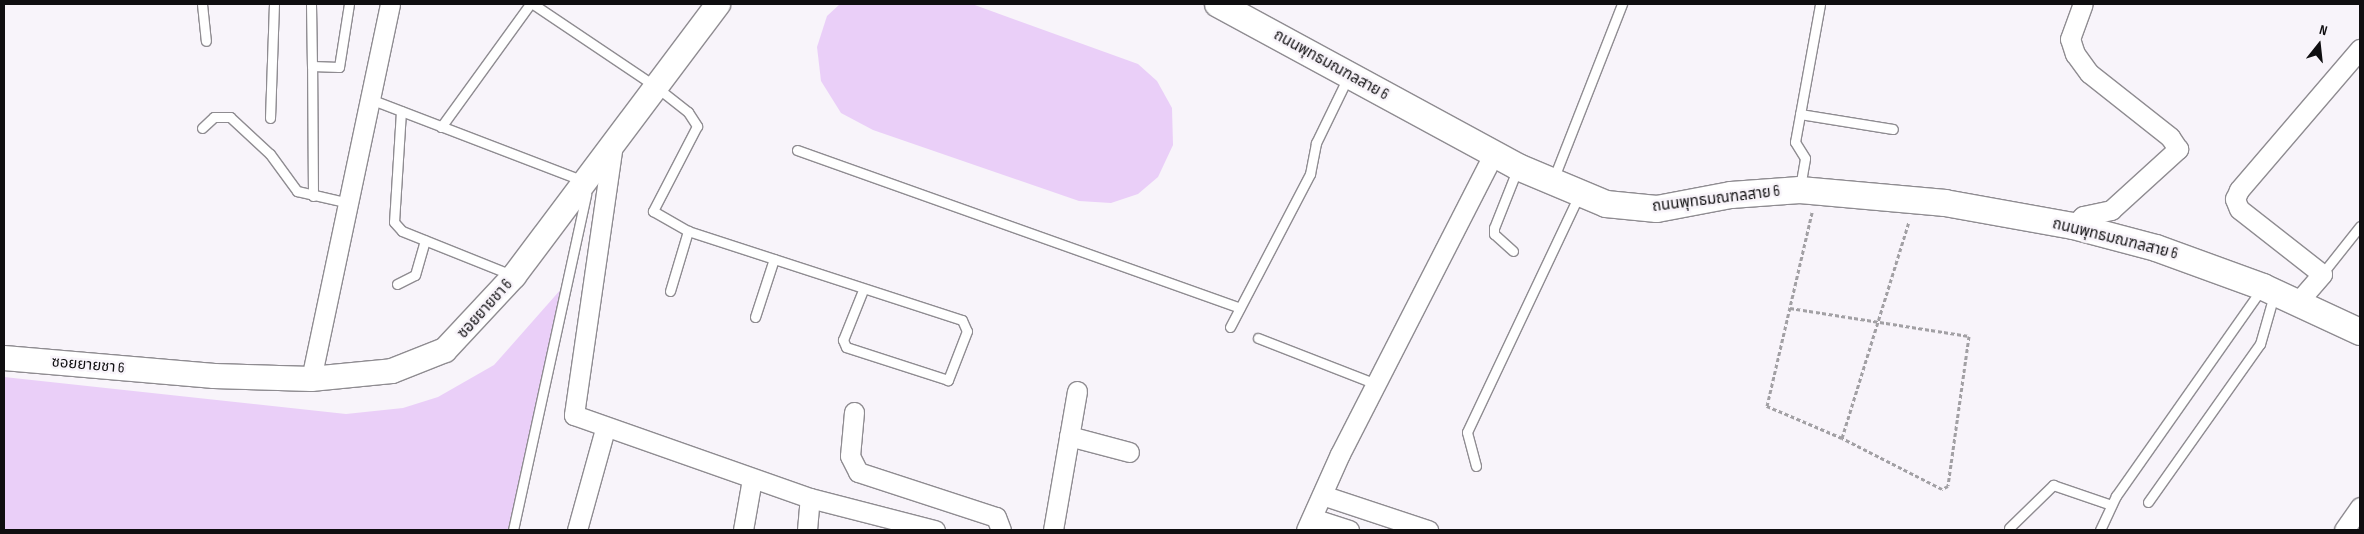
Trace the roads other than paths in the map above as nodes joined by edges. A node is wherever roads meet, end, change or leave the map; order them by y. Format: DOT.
graph roads {
  1 [pos="202,4"];
  2 [pos="274,4"];
  3 [pos="311,4"];
  4 [pos="349,4"];
  5 [pos="390,4"];
  6 [pos="532,4"];
  7 [pos="718,4"];
  8 [pos="1218,4"];
  9 [pos="1622,4"];
  10 [pos="1820,4"];
  11 [pos="2082,4"];
  12 [pos="206,40"];
  13 [pos="2360,49"];
  14 [pos="312,66"];
  15 [pos="1349,75"];
  16 [pos="655,86"];
  17 [pos="367,98"];
  18 [pos="401,111"];
  19 [pos="1800,114"];
  20 [pos="270,118"];
  21 [pos="441,127"];
  22 [pos="202,128"];
  23 [pos="1893,128"];
  24 [pos="613,144"];
  25 [pos="797,150"];
  26 [pos="1494,153"];
  27 [pos="1518,167"];
  28 [pos="588,183"];
  29 [pos="1552,184"];
  30 [pos="1808,190"];
  31 [pos="1579,195"];
  32 [pos="313,196"];
  33 [pos="349,204"];
  34 [pos="2360,226"];
  35 [pos="2077,227"];
  36 [pos="688,231"];
  37 [pos="425,240"];
  38 [pos="1513,250"];
  39 [pos="774,259"];
  40 [pos="2322,274"];
  41 [pos="514,276"];
  42 [pos="397,284"];
  43 [pos="863,290"];
  44 [pos="670,291"];
  45 [pos="2278,294"];
  46 [pos="1240,308"];
  47 [pos="755,316"];
  48 [pos="1230,327"];
  49 [pos="2360,332"];
  50 [pos="1258,338"];
  51 [pos="4,358"];
  52 [pos="311,379"];
  53 [pos="1376,384"];
  54 [pos="1077,391"];
  55 [pos="854,412"];
  56 [pos="605,429"];
  57 [pos="1069,436"];
  58 [pos="1129,452"];
  59 [pos="1476,466"];
  60 [pos="752,479"];
  61 [pos="1322,494"];
  62 [pos="810,498"];
  63 [pos="2148,502"];
  64 [pos="2111,505"];
  65 [pos="2360,507"];
  66 [pos="1309,524"];
  67 [pos="2009,528"];
  68 [pos="513,530"];
  69 [pos="577,530"];
  70 [pos="743,530"];
  71 [pos="807,530"];
  72 [pos="935,530"];
  73 [pos="1001,530"];
  74 [pos="1052,530"];
  75 [pos="1349,530"];
  76 [pos="1428,530"];
  77 [pos="2100,530"];
  78 [pos="2344,530"];
  1 -- 12 [label="lane"];
  2 -- 20 [label="lane"];
  3 -- 14 [label="lane"];
  4 -- 14 [label="lane"];
  5 -- 17 [label="street"];
  6 -- 16 [label="lane"];
  6 -- 21 [label="lane"];
  7 -- 16 [label="street, ซอยยายชา 6"];
  8 -- 15 [label="main road, ถนนพุทธมณฑลสาย 6"];
  9 -- 29 [label="lane"];
  10 -- 19 [label="lane"];
  11 -- 35 [label="street"];
  13 -- 40 [label="street"];
  14 -- 32 [label="lane"];
  15 -- 26 [label="main road, ถนนพุทธมณฑลสาย 6"];
  15 -- 46 [label="lane"];
  16 -- 24 [label="street, ซอยยายชา 6"];
  16 -- 36 [label="lane"];
  17 -- 18 [label="lane"];
  17 -- 33 [label="street"];
  18 -- 21 [label="lane"];
  18 -- 37 [label="lane"];
  19 -- 23 [label="lane"];
  19 -- 30 [label="lane"];
  21 -- 28 [label="lane"];
  22 -- 32 [label="lane"];
  24 -- 28 [label="street, ซอยยายชา 6"];
  24 -- 56 [label="street"];
  25 -- 46 [label="lane"];
  26 -- 27 [label="main road, ถนนพุทธมณฑลสาย 6"];
  26 -- 53 [label="street"];
  27 -- 29 [label="main road, ถนนพุทธมณฑลสาย 6"];
  27 -- 38 [label="lane"];
  28 -- 41 [label="street, ซอยยายชา 6"];
  28 -- 68 [label="lane"];
  29 -- 31 [label="main road, ถนนพุทธมณฑลสาย 6"];
  30 -- 31 [label="main road, ถนนพุทธมณฑลสาย 6"];
  30 -- 35 [label="main road, ถนนพุทธมณฑลสาย 6"];
  31 -- 59 [label="lane"];
  32 -- 33 [label="lane"];
  33 -- 52 [label="street"];
  34 -- 40 [label="lane"];
  35 -- 45 [label="main road, ถนนพุทธมณฑลสาย 6"];
  36 -- 39 [label="lane"];
  36 -- 44 [label="lane"];
  37 -- 41 [label="lane"];
  37 -- 42 [label="lane"];
  39 -- 43 [label="lane"];
  39 -- 47 [label="lane"];
  40 -- 45 [label="street"];
  41 -- 52 [label="street, ซอยยายชา 6"];
  43 -- 43 [label="lane"];
  45 -- 49 [label="main road, ถนนพุทธมณฑลสาย 6"];
  45 -- 63 [label="lane"];
  45 -- 64 [label="lane"];
  46 -- 48 [label="lane"];
  50 -- 53 [label="lane"];
  51 -- 52 [label="street, ซอยยายชา 6"];
  53 -- 61 [label="street"];
  54 -- 57 [label="street"];
  55 -- 73 [label="street"];
  56 -- 60 [label="street"];
  56 -- 69 [label="street"];
  57 -- 58 [label="street"];
  57 -- 74 [label="street"];
  60 -- 62 [label="street"];
  60 -- 70 [label="street"];
  61 -- 66 [label="street"];
  61 -- 76 [label="street"];
  62 -- 71 [label="street"];
  62 -- 72 [label="street"];
  64 -- 67 [label="lane"];
  64 -- 77 [label="lane"];
  65 -- 78 [label="street"];
  66 -- 75 [label="street"];
}
